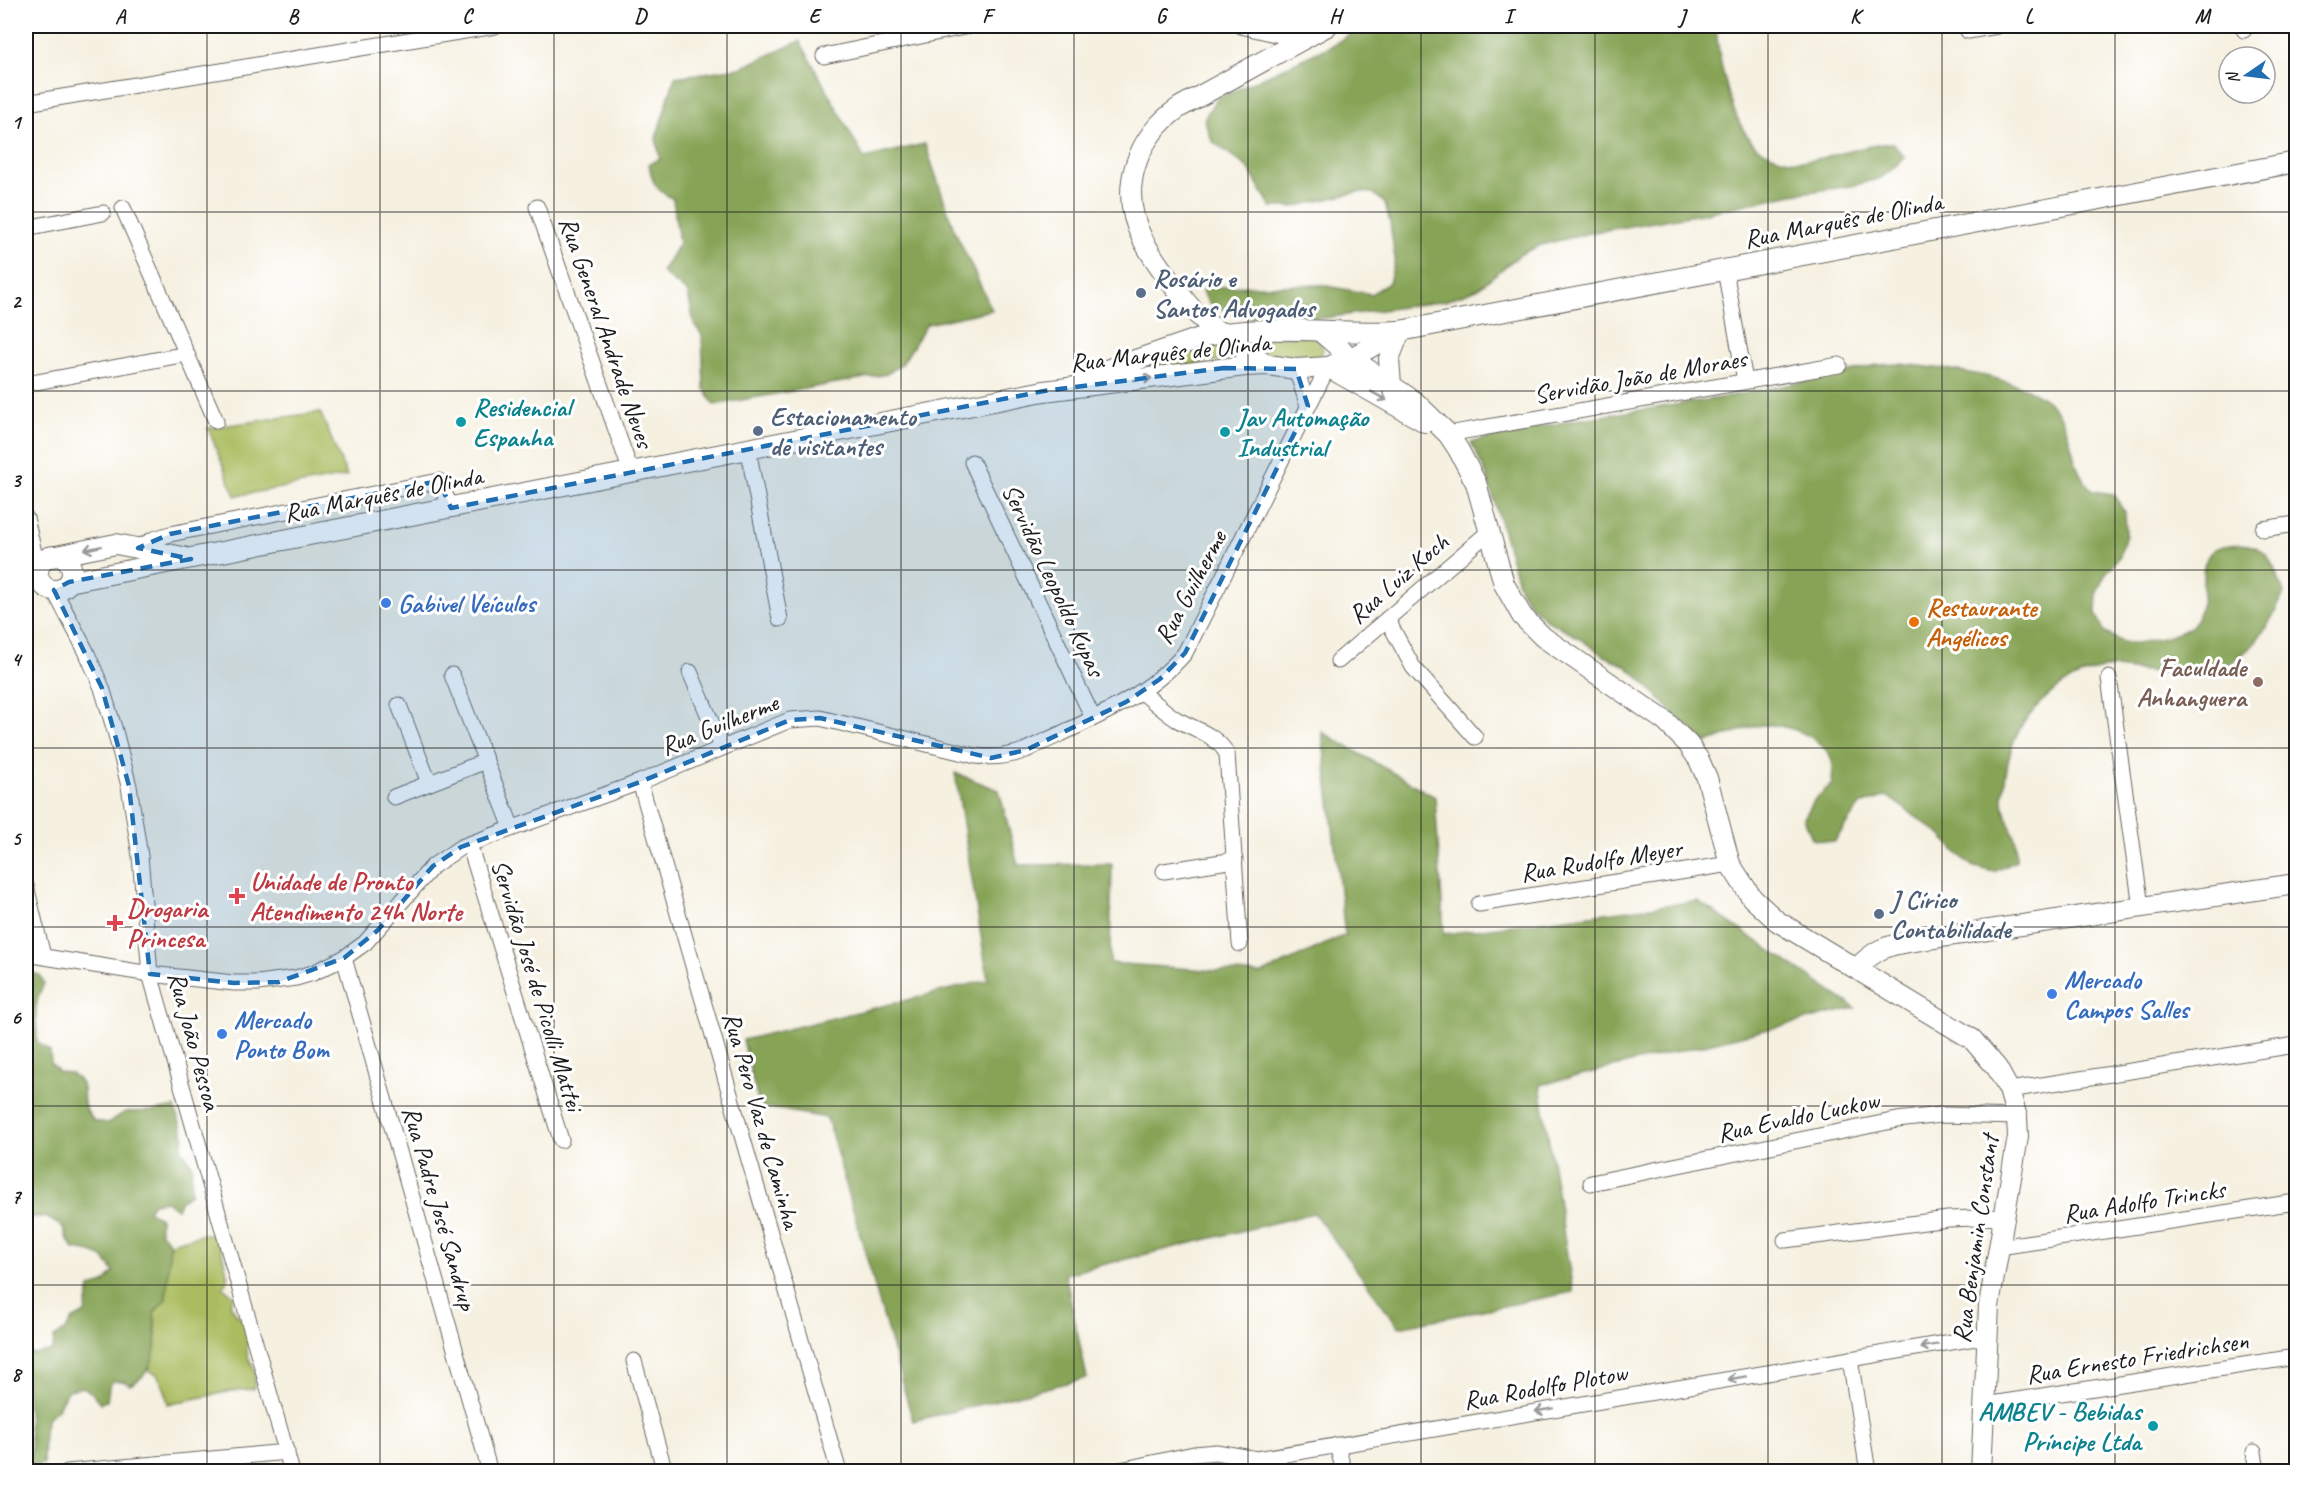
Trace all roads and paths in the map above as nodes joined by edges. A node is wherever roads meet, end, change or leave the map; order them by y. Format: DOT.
graph roads {
  1 [pos="495,26"];
  2 [pos="969,26"];
  3 [pos="1241,26"];
  4 [pos="1327,26"];
  5 [pos="1997,26"];
  6 [pos="1968,31"];
  7 [pos="1302,40"];
  8 [pos="824,56"];
  9 [pos="26,103"];
  10 [pos="2296,162"];
  11 [pos="537,207"];
  12 [pos="123,208"];
  13 [pos="103,213"];
  14 [pos="26,228"];
  15 [pos="1725,270"];
  16 [pos="1173,284"];
  17 [pos="1263,331"];
  18 [pos="1400,331"];
  19 [pos="1321,332"];
  20 [pos="1220,333"];
  21 [pos="1176,346"];
  22 [pos="187,354"];
  23 [pos="1351,358"];
  24 [pos="1268,365"];
  25 [pos="1839,365"];
  26 [pos="1328,367"];
  27 [pos="1296,369"];
  28 [pos="1745,381"];
  29 [pos="26,384"];
  30 [pos="1391,385"];
  31 [pos="1044,392"];
  32 [pos="1308,406"];
  33 [pos="216,421"];
  34 [pos="1448,434"];
  35 [pos="748,449"];
  36 [pos="972,462"];
  37 [pos="631,472"];
  38 [pos="451,508"];
  39 [pos="26,518"];
  40 [pos="2296,524"];
  41 [pos="2263,529"];
  42 [pos="1490,531"];
  43 [pos="138,548"];
  44 [pos="191,559"];
  45 [pos="122,572"];
  46 [pos="52,577"];
  47 [pos="26,585"];
  48 [pos="26,591"];
  49 [pos="780,619"];
  50 [pos="1388,619"];
  51 [pos="1338,661"];
  52 [pos="690,672"];
  53 [pos="452,675"];
  54 [pos="2109,678"];
  55 [pos="1142,692"];
  56 [pos="399,705"];
  57 [pos="1093,718"];
  58 [pos="1474,737"];
  59 [pos="722,747"];
  60 [pos="486,761"];
  61 [pos="640,782"];
  62 [pos="429,783"];
  63 [pos="394,797"];
  64 [pos="512,828"];
  65 [pos="469,844"];
  66 [pos="1234,860"];
  67 [pos="1730,864"];
  68 [pos="1164,871"];
  69 [pos="2296,884"];
  70 [pos="26,886"];
  71 [pos="1479,904"];
  72 [pos="2141,907"];
  73 [pos="1240,944"];
  74 [pos="26,954"];
  75 [pos="43,956"];
  76 [pos="344,958"];
  77 [pos="1857,968"];
  78 [pos="150,974"];
  79 [pos="2296,1045"];
  80 [pos="2009,1090"];
  81 [pos="2017,1117"];
  82 [pos="561,1140"];
  83 [pos="1591,1183"];
  84 [pos="2296,1202"];
  85 [pos="2004,1217"];
  86 [pos="1785,1239"];
  87 [pos="1999,1247"];
  88 [pos="1986,1336"];
  89 [pos="2296,1357"];
  90 [pos="1850,1359"];
  91 [pos="634,1361"];
  92 [pos="1984,1405"];
  93 [pos="1337,1445"];
  94 [pos="287,1452"];
  95 [pos="2254,1452"];
  96 [pos="66,1472"];
  97 [pos="292,1472"];
  98 [pos="490,1472"];
  99 [pos="665,1472"];
  100 [pos="839,1472"];
  101 [pos="1112,1472"];
  102 [pos="1344,1472"];
  103 [pos="1868,1472"];
  104 [pos="1981,1472"];
  105 [pos="2257,1472"];
  1 -- 9 [label="street"];
  2 -- 8 [label="street"];
  3 -- 7 [label="street"];
  4 -- 7 [label="main road"];
  5 -- 6 [label="street"];
  7 -- 16 [label="main road"];
  10 -- 15 [label="main road, Rua Marquês de Olinda"];
  11 -- 37 [label="street, Rua General Andrade Neves"];
  12 -- 22 [label="street"];
  13 -- 14 [label="street"];
  15 -- 18 [label="main road, Rua Marquês de Olinda"];
  15 -- 28 [label="street"];
  16 -- 17 [label="main road"];
  16 -- 20 [label="main road"];
  16 -- 21 [label="main road"];
  17 -- 19 [label="main road, Rua Marquês de Olinda"];
  17 -- 20 [label="main road, Rua Marquês de Olinda"];
  17 -- 24 [label="main road"];
  18 -- 19 [label="main road, Rua Marquês de Olinda"];
  18 -- 23 [label="main road, Rua Marquês de Olinda"];
  18 -- 30 [label="main road"];
  19 -- 23 [label="main road, Rua Benjamin Constant"];
  19 -- 26 [label="main road"];
  20 -- 21 [label="main road, Rua Marquês de Olinda"];
  20 -- 24 [label="main road"];
  21 -- 31 [label="main road, Rua Marquês de Olinda"];
  22 -- 29 [label="street"];
  22 -- 33 [label="street"];
  23 -- 26 [label="main road, Rua Marquês de Olinda"];
  23 -- 30 [label="main road, Rua Benjamin Constant"];
  24 -- 27 [label="main road, Rua Marquês de Olinda"];
  31 -- 24 [label="main road, Rua Marquês de Olinda, one-way"];
  25 -- 28 [label="street, Servidão João de Moraes"];
  26 -- 27 [label="main road, Rua Marquês de Olinda"];
  26 -- 32 [label="street, Rua Guilherme"];
  26 -- 34 [label="main road, Rua Benjamin Constant, one-way"];
  27 -- 32 [label="street"];
  28 -- 34 [label="street, Servidão João de Moraes"];
  30 -- 34 [label="main road, Rua Benjamin Constant"];
  31 -- 35 [label="main road, Rua Marquês de Olinda"];
  32 -- 55 [label="street, Rua Guilherme"];
  34 -- 42 [label="main road, Rua Benjamin Constant"];
  35 -- 37 [label="main road, Rua Marquês de Olinda"];
  35 -- 49 [label="street"];
  36 -- 57 [label="street, Servidão Leopoldo Kupas"];
  37 -- 38 [label="main road, Rua Marquês de Olinda"];
  38 -- 43 [label="street"];
  38 -- 44 [label="main road, Rua Marquês de Olinda"];
  39 -- 46 [label="street, Rua João Pessoa"];
  40 -- 41 [label="street"];
  42 -- 50 [label="street, Rua Luiz Koch"];
  42 -- 67 [label="main road, Rua Benjamin Constant"];
  43 -- 44 [label="main road, Rua Marquês de Olinda"];
  43 -- 45 [label="main road"];
  43 -- 46 [label="main road, Rua Marquês de Olinda, one-way"];
  44 -- 45 [label="main road, Rua Marquês de Olinda"];
  45 -- 46 [label="main road, Rua Marquês de Olinda"];
  46 -- 47 [label="main road"];
  46 -- 48 [label="main road, Rua Marquês de Olinda"];
  46 -- 78 [label="street, Rua João Pessoa"];
  50 -- 51 [label="street, Rua Luiz Koch"];
  50 -- 58 [label="street"];
  52 -- 59 [label="street"];
  53 -- 60 [label="street"];
  54 -- 72 [label="street"];
  55 -- 57 [label="street, Rua Guilherme"];
  55 -- 66 [label="street"];
  56 -- 62 [label="street"];
  57 -- 59 [label="street, Rua Guilherme"];
  59 -- 61 [label="street, Rua Guilherme"];
  60 -- 62 [label="street"];
  60 -- 64 [label="street"];
  61 -- 64 [label="street, Rua Guilherme"];
  61 -- 100 [label="street, Rua Pero Vaz de Caminha"];
  62 -- 63 [label="street"];
  64 -- 65 [label="street, Rua Guilherme"];
  65 -- 76 [label="street, Rua Guilherme"];
  65 -- 82 [label="street, Servidão José de Picolli Mattei"];
  66 -- 68 [label="street"];
  66 -- 73 [label="street"];
  67 -- 71 [label="street, Rua Rudolfo Meyer"];
  67 -- 77 [label="main road, Rua Benjamin Constant"];
  69 -- 72 [label="main road"];
  70 -- 75 [label="street"];
  72 -- 77 [label="main road"];
  74 -- 75 [label="street, Rua Guilherme"];
  75 -- 78 [label="street, Rua Guilherme"];
  76 -- 78 [label="street, Rua Guilherme"];
  76 -- 98 [label="street, Rua Padre José Sandrup"];
  77 -- 80 [label="main road, Rua Benjamin Constant"];
  78 -- 94 [label="street, Rua João Pessoa"];
  79 -- 80 [label="street"];
  80 -- 81 [label="main road, Rua Benjamin Constant"];
  81 -- 83 [label="street, Rua Evaldo Luckow"];
  81 -- 85 [label="main road, Rua Benjamin Constant"];
  84 -- 87 [label="street, Rua Adolfo Trincks"];
  85 -- 86 [label="street"];
  85 -- 87 [label="main road, Rua Benjamin Constant"];
  87 -- 88 [label="main road, Rua Benjamin Constant"];
  88 -- 90 [label="street, Rua Rodolfo Plotow, one-way"];
  88 -- 92 [label="main road, Rua Benjamin Constant"];
  89 -- 92 [label="street, Rua Ernesto Friedrichsen"];
  90 -- 93 [label="street, Rua Rodolfo Plotow, one-way"];
  90 -- 103 [label="street"];
  91 -- 99 [label="street"];
  92 -- 104 [label="main road, Rua Benjamin Constant"];
  93 -- 101 [label="street, Rua Rodolfo Plotow"];
  93 -- 102 [label="street"];
  94 -- 96 [label="street"];
  94 -- 97 [label="street, Rua João Pessoa"];
  95 -- 105 [label="street"];
}
